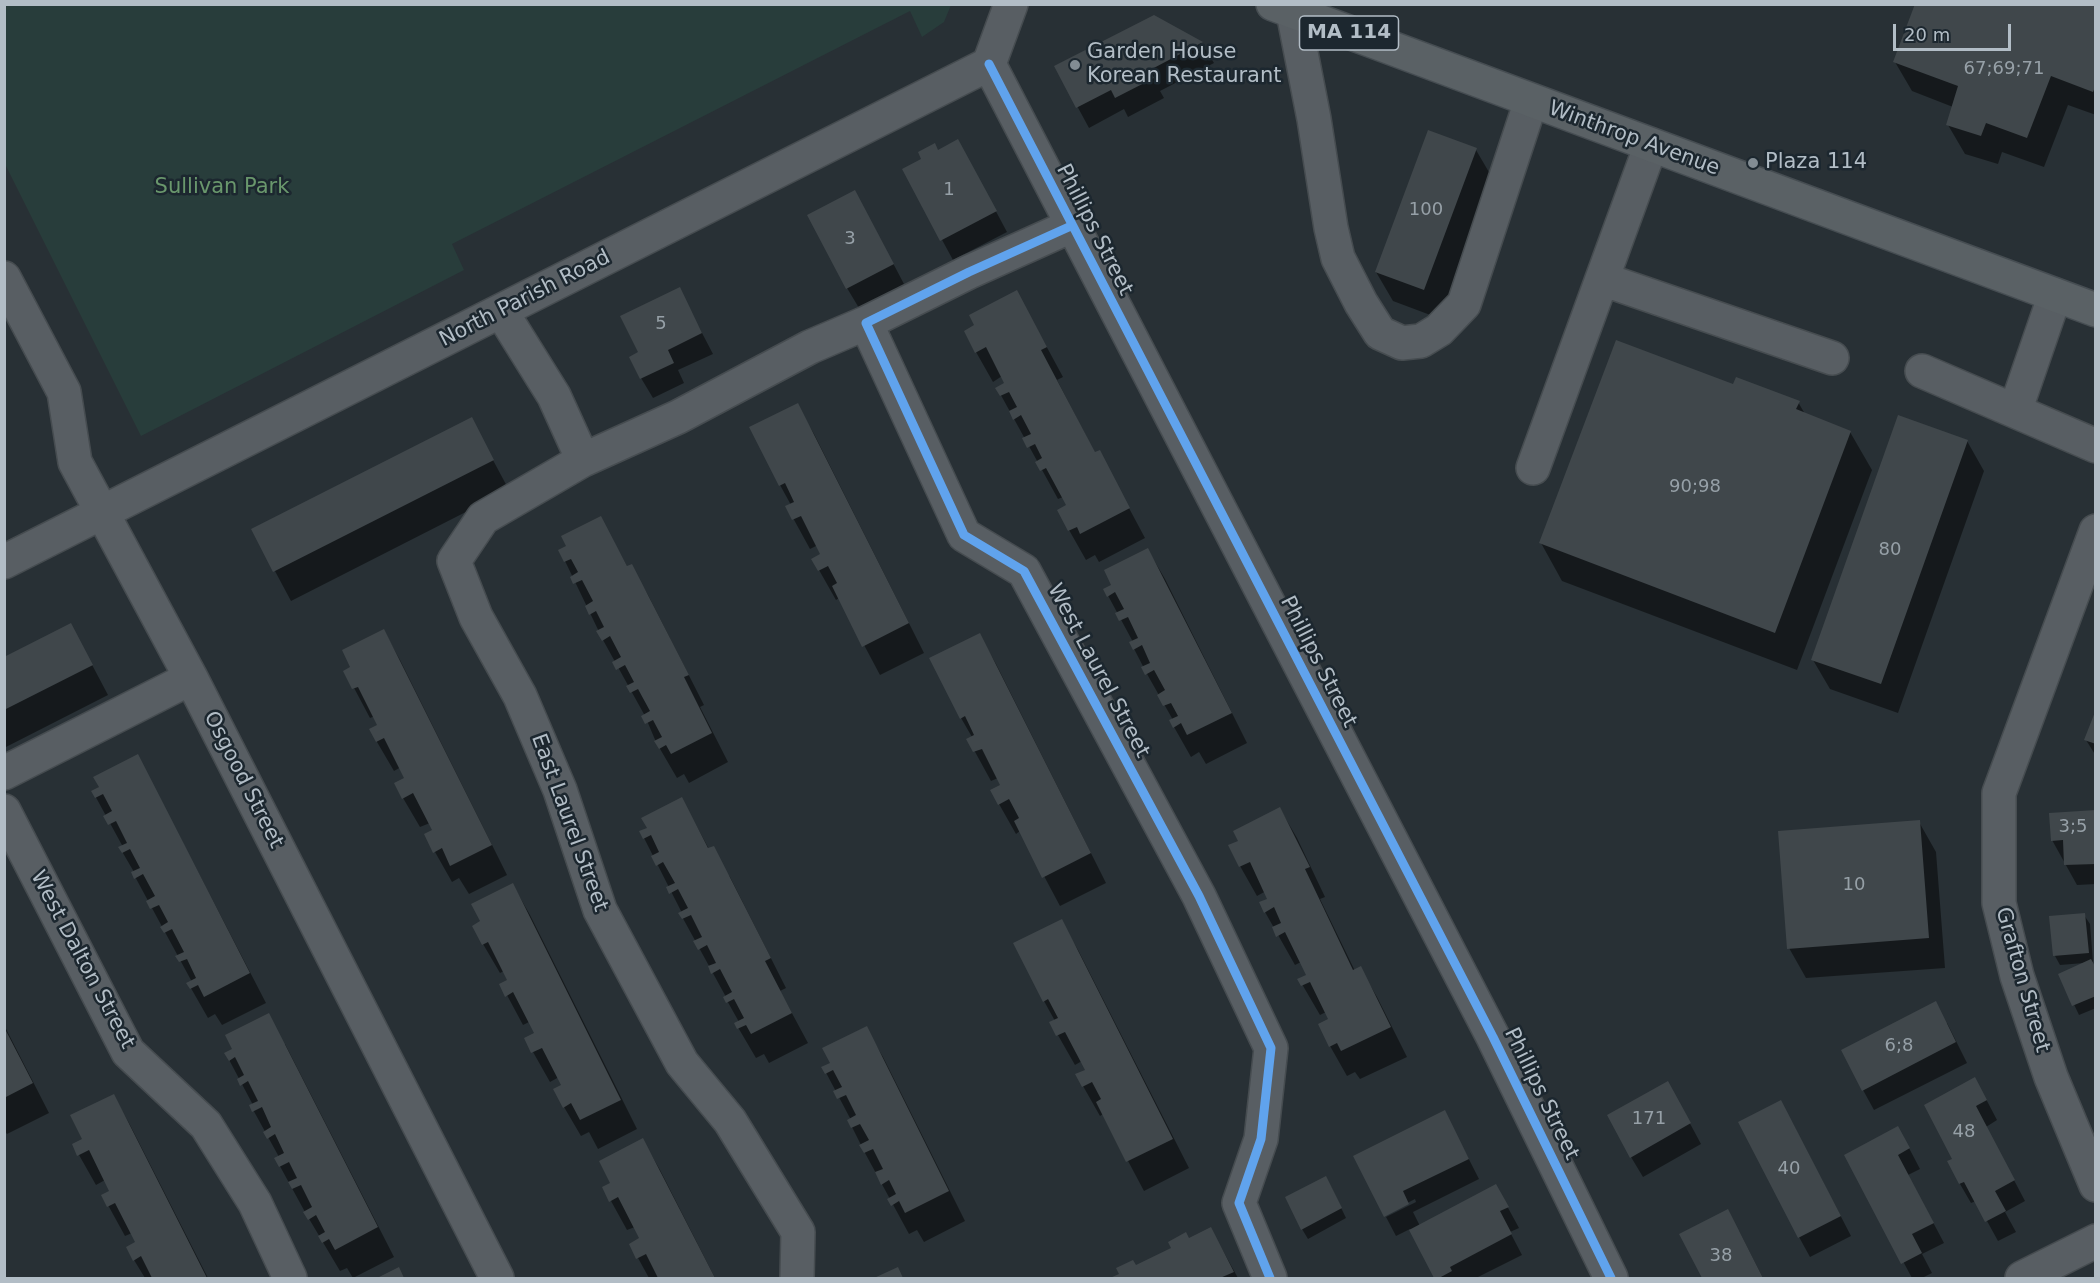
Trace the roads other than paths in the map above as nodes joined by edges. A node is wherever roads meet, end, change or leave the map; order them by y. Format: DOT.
graph roads {
  1 [pos="1011,4"];
  2 [pos="1283,8"];
  3 [pos="989,64"];
  4 [pos="1531,101"];
  5 [pos="1651,145"];
  6 [pos="1071,225"];
  7 [pos="4,278"];
  8 [pos="1602,279"];
  9 [pos="2055,295"];
  10 [pos="2096,310"];
  11 [pos="501,311"];
  12 [pos="866,323"];
  13 [pos="1832,358"];
  14 [pos="1922,371"];
  15 [pos="2015,411"];
  16 [pos="2096,446"];
  17 [pos="584,460"];
  18 [pos="1533,468"];
  19 [pos="102,512"];
  20 [pos="2096,531"];
  21 [pos="4,562"];
  22 [pos="191,678"];
  23 [pos="4,773"];
  24 [pos="4,811"];
  25 [pos="2096,1185"];
  26 [pos="2096,1241"];
  27 [pos="290,1278"];
  28 [pos="497,1278"];
  29 [pos="796,1278"];
  30 [pos="1270,1278"];
  31 [pos="1611,1278"];
  32 [pos="2022,1278"];
  1 -- 3 [label="street"];
  2 -- 4 [label="main road, Winthrop Avenue / MA 114"];
  2 -- 4 [label="street"];
  3 -- 6 [label="street, Phillips Street"];
  3 -- 11 [label="street, North Parish Road"];
  4 -- 5 [label="main road, Winthrop Avenue / MA 114"];
  5 -- 8 [label="street"];
  5 -- 9 [label="main road, Winthrop Avenue / MA 114"];
  6 -- 12 [label="street"];
  6 -- 31 [label="street, Phillips Street"];
  7 -- 19 [label="street, Osgood Street"];
  8 -- 13 [label="street"];
  8 -- 18 [label="street"];
  9 -- 10 [label="main road, Winthrop Avenue / MA 114"];
  9 -- 15 [label="street"];
  11 -- 17 [label="street"];
  11 -- 19 [label="street, North Parish Road"];
  12 -- 17 [label="street"];
  12 -- 30 [label="street, West Laurel Street"];
  14 -- 15 [label="street"];
  15 -- 16 [label="street"];
  17 -- 29 [label="street, East Laurel Street"];
  19 -- 21 [label="street, North Parish Road"];
  19 -- 22 [label="street, Osgood Street"];
  20 -- 25 [label="street, Grafton Street"];
  22 -- 23 [label="street"];
  22 -- 28 [label="street, Osgood Street"];
  24 -- 27 [label="street, West Dalton Street"];
  26 -- 32 [label="street"];
}
